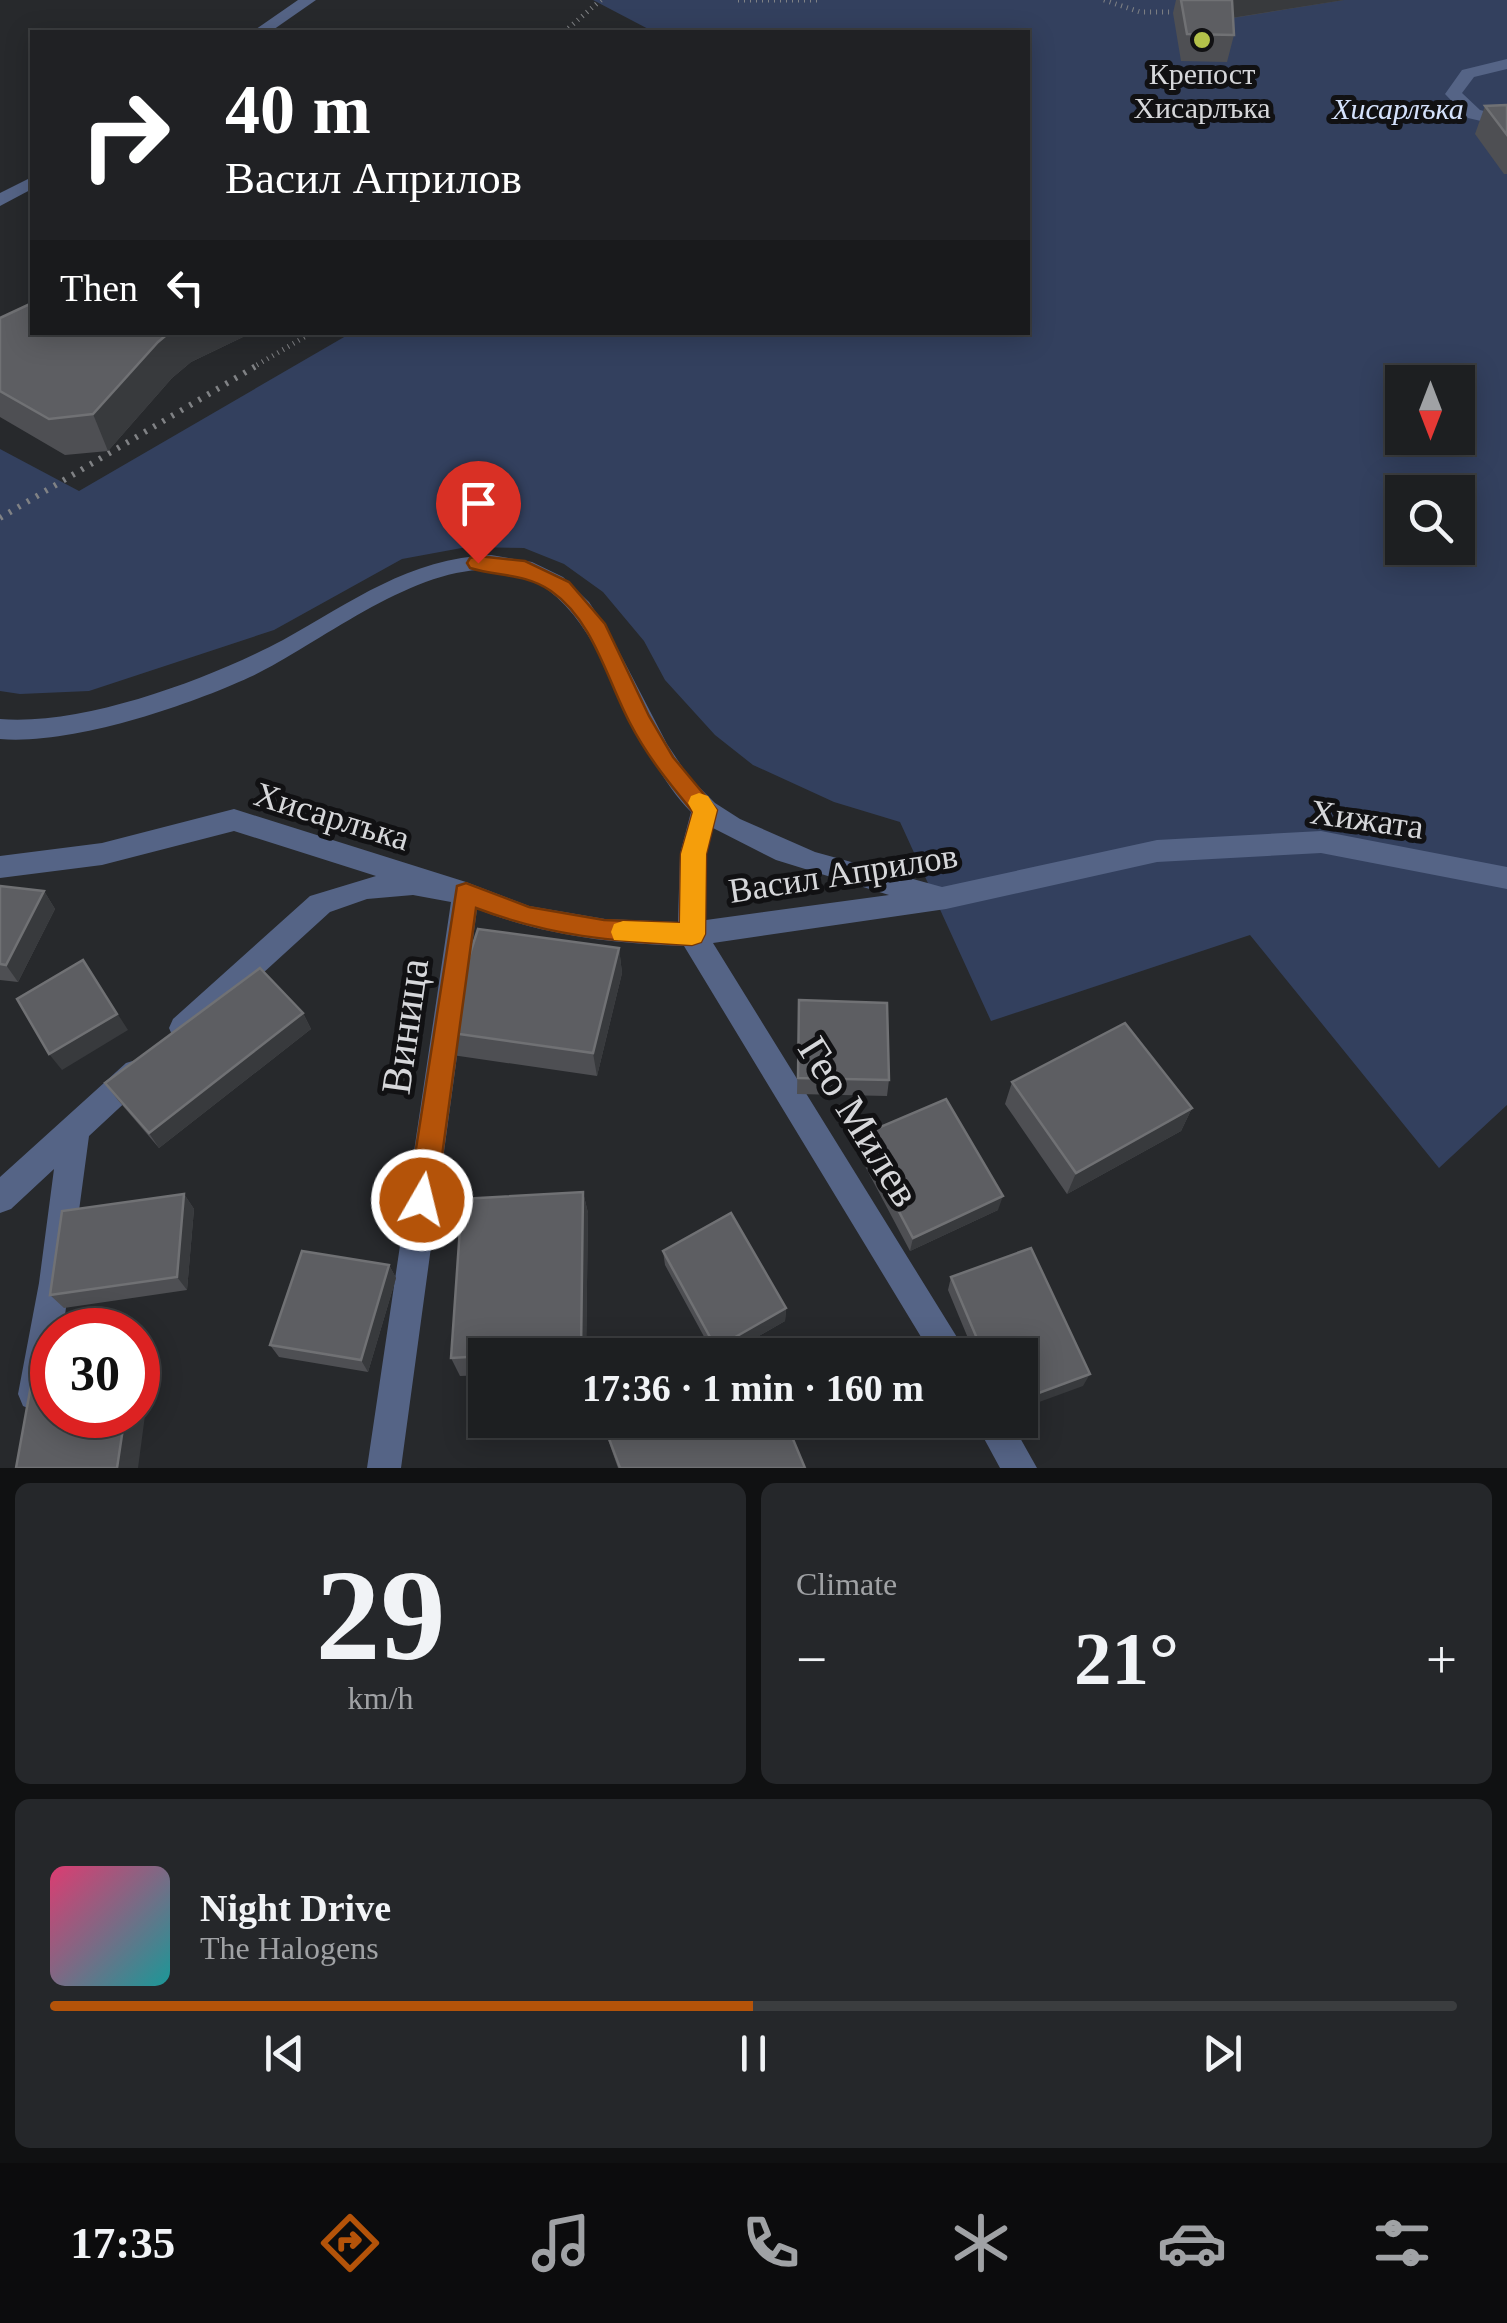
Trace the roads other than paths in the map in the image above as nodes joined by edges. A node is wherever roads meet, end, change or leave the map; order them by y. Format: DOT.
graph roads {
  1 [pos="308,0"];
  2 [pos="263,30"];
  3 [pos="1507,64"];
  4 [pos="1507,122"];
  5 [pos="30,183"];
  6 [pos="0,201"];
  7 [pos="0,729"];
  8 [pos="705,810"];
  9 [pos="1157,851"];
  10 [pos="0,867"];
  11 [pos="1507,878"];
  12 [pos="466,894"];
  13 [pos="946,898"];
  14 [pos="692,934"];
  15 [pos="74,1132"];
  16 [pos="0,1198"];
  17 [pos="940,1338"];
  18 [pos="28,1431"];
  19 [pos="1001,1438"];
  20 [pos="384,1468"];
  21 [pos="1020,1468"];
  1 -- 2 [label="street"];
  3 -- 4 [label="street"];
  5 -- 6 [label="street"];
  7 -- 8 [label="street"];
  8 -- 13 [label="street"];
  8 -- 14 [label="street"];
  9 -- 11 [label="street, Хижата"];
  9 -- 13 [label="street, Васил Априлов"];
  10 -- 12 [label="street, Хисарлъка"];
  12 -- 14 [label="street, Васил Априлов"];
  12 -- 15 [label="street, Васил Априлов"];
  12 -- 20 [label="street, Виница"];
  13 -- 14 [label="street, Васил Априлов"];
  14 -- 17 [label="street, Гео Милев"];
  15 -- 16 [label="street, Васил Априлов"];
  15 -- 18 [label="street"];
  19 -- 21 [label="street"];
}
